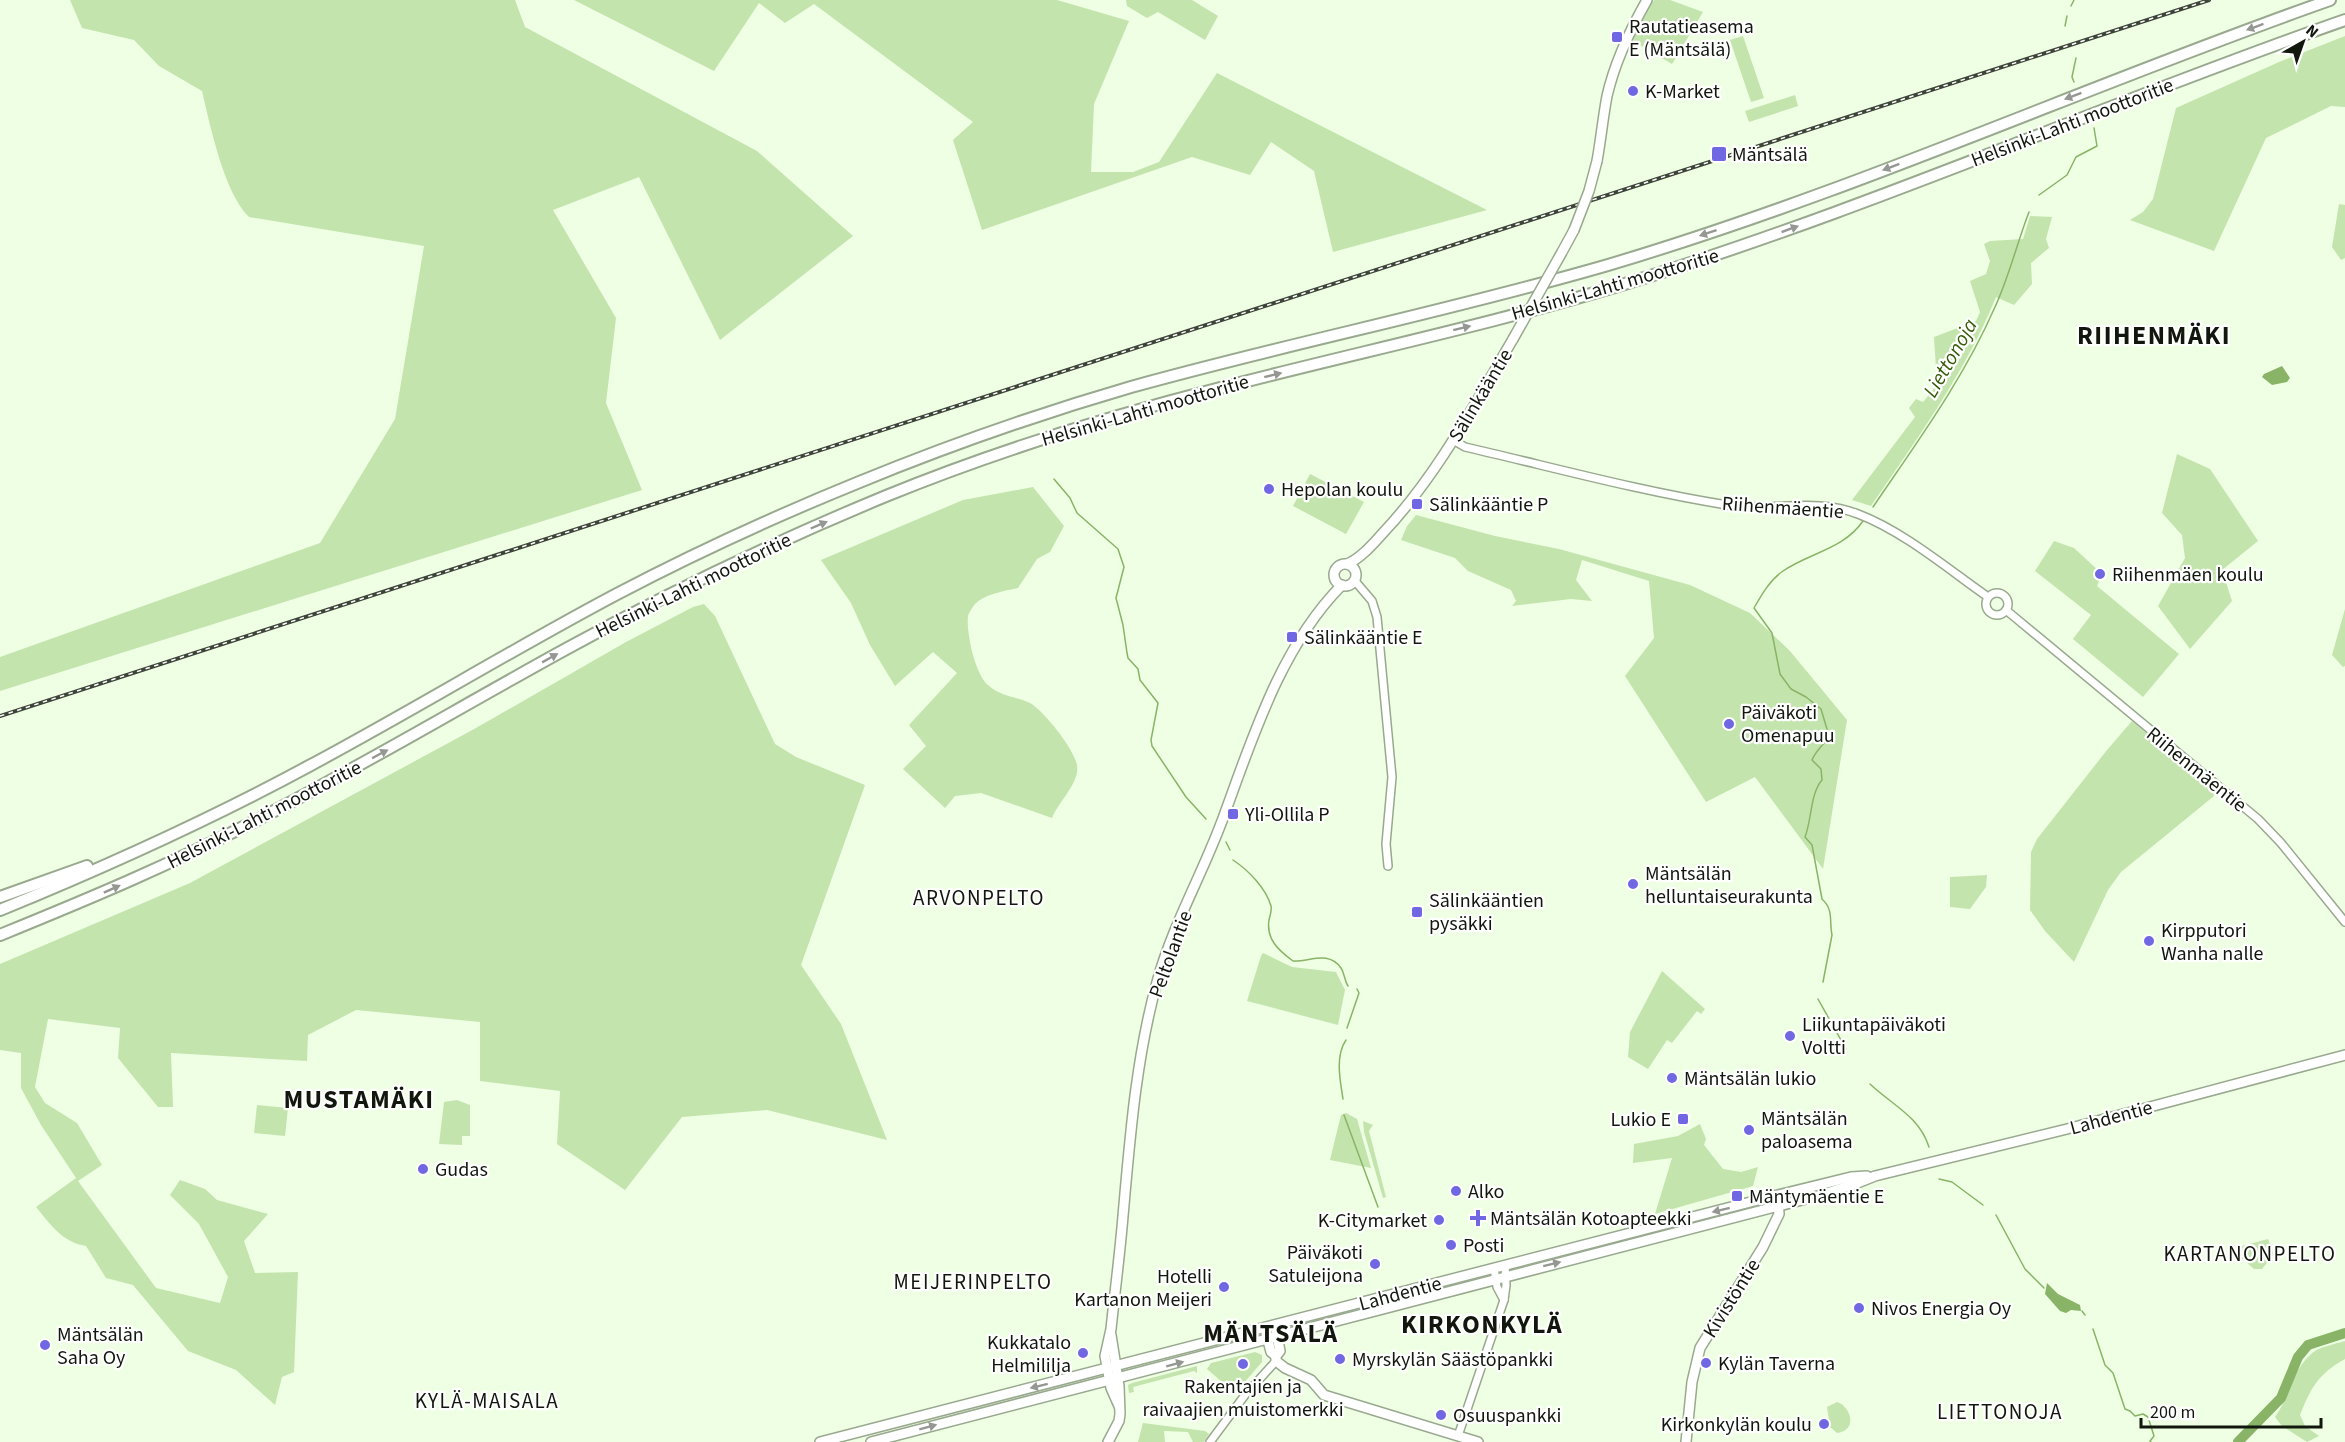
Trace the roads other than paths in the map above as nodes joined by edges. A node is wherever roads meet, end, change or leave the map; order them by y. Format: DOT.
graph roads {
  1 [pos="1640,0"];
  2 [pos="1647,0"];
  3 [pos="2330,0"];
  4 [pos="2345,20"];
  5 [pos="1633,24"];
  6 [pos="1453,440"];
  7 [pos="1369,548"];
  8 [pos="1347,564"];
  9 [pos="1355,576"];
  10 [pos="1339,583"];
  11 [pos="1988,597"];
  12 [pos="2006,610"];
  13 [pos="131,854"];
  14 [pos="1388,866"];
  15 [pos="0,897"];
  16 [pos="79,903"];
  17 [pos="0,910"];
  18 [pos="2345,922"];
  19 [pos="0,935"];
  20 [pos="0,941"];
  21 [pos="2345,1055"];
  22 [pos="1773,1202"];
  23 [pos="1505,1265"];
  24 [pos="1494,1268"];
  25 [pos="1506,1276"];
  26 [pos="1496,1279"];
  27 [pos="1504,1300"];
  28 [pos="1275,1326"];
  29 [pos="1265,1328"];
  30 [pos="1272,1338"];
  31 [pos="1276,1359"];
  32 [pos="1112,1367"];
  33 [pos="1114,1379"];
  34 [pos="1458,1436"];
  35 [pos="820,1442"];
  36 [pos="871,1442"];
  37 [pos="1107,1442"];
  38 [pos="1210,1442"];
  39 [pos="1478,1442"];
  40 [pos="1686,1442"];
  1 -- 5 [label="main road, Sälinkääntie"];
  2 -- 5 [label="main road, Sälinkääntie"];
  3 -- 13 [label="highway, Helsinki-Lahti moottoritie, one-way"];
  16 -- 4 [label="highway, Helsinki-Lahti moottoritie, one-way"];
  5 -- 6 [label="main road, Sälinkääntie, bridge"];
  6 -- 7 [label="main road, Sälinkääntie"];
  6 -- 11 [label="street, Riihenmäentie"];
  7 -- 8 [label="main road, Sälinkääntie"];
  7 -- 9 [label="main road, Sälinkääntie"];
  8 -- 9 [label="main road"];
  8 -- 10 [label="main road"];
  9 -- 10 [label="main road"];
  9 -- 14 [label="street"];
  10 -- 32 [label="main road, Peltolantie"];
  11 -- 12 [label="street"];
  11 -- 12 [label="street"];
  12 -- 18 [label="street, Riihenmäentie"];
  13 -- 15 [label="highway"];
  13 -- 17 [label="highway, Helsinki-Lahti moottoritie"];
  16 -- 19 [label="highway, Helsinki-Lahti moottoritie"];
  16 -- 20 [label="highway"];
  21 -- 22 [label="main road, Lahdentie"];
  22 -- 23 [label="main road, Lahdentie, one-way"];
  25 -- 22 [label="main road, Lahdentie, one-way"];
  22 -- 40 [label="main road, Kivistöntie"];
  23 -- 24 [label="main road, Lahdentie"];
  23 -- 25 [label="street"];
  24 -- 26 [label="street"];
  24 -- 28 [label="main road, Lahdentie"];
  25 -- 26 [label="main road, Lahdentie"];
  25 -- 27 [label="street"];
  26 -- 27 [label="street"];
  26 -- 30 [label="main road, Lahdentie"];
  27 -- 34 [label="street"];
  28 -- 29 [label="main road, Lahdentie"];
  28 -- 30 [label="main road"];
  29 -- 30 [label="main road"];
  29 -- 32 [label="main road, Lahdentie"];
  30 -- 31 [label="main road"];
  33 -- 30 [label="main road, Lahdentie, one-way"];
  31 -- 34 [label="main road"];
  31 -- 38 [label="street"];
  32 -- 33 [label="main road, Peltolantie"];
  32 -- 35 [label="main road, Lahdentie, one-way"];
  36 -- 33 [label="main road, Lahdentie, one-way"];
  33 -- 37 [label="main road, Peltolantie"];
  34 -- 39 [label="main road"];
}
